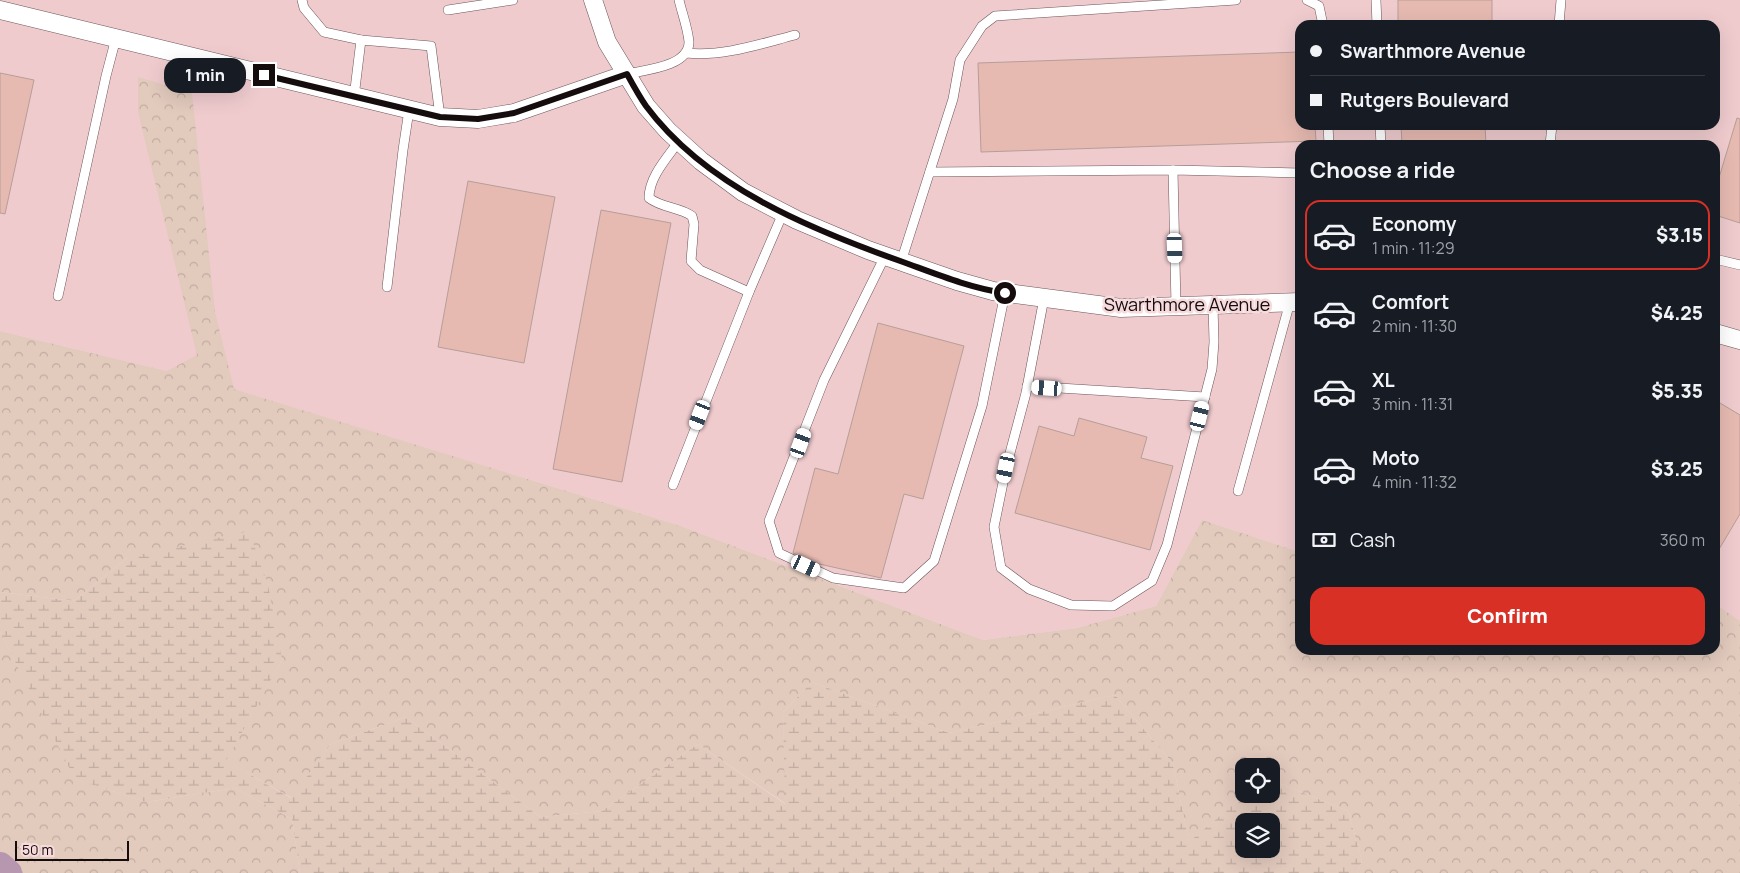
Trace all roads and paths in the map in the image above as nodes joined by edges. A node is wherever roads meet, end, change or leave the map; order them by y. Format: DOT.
graph roads {
  1 [pos="302,0"];
  2 [pos="513,0"];
  3 [pos="593,0"];
  4 [pos="679,0"];
  5 [pos="1236,0"];
  6 [pos="1308,0"];
  7 [pos="1376,0"];
  8 [pos="1561,0"];
  9 [pos="0,10"];
  10 [pos="448,10"];
  11 [pos="1322,20"];
  12 [pos="1377,20"];
  13 [pos="1559,20"];
  14 [pos="795,35"];
  15 [pos="116,38"];
  16 [pos="361,40"];
  17 [pos="686,53"];
  18 [pos="627,74"];
  19 [pos="354,97"];
  20 [pos="410,110"];
  21 [pos="440,117"];
  22 [pos="679,141"];
  23 [pos="1172,170"];
  24 [pos="930,172"];
  25 [pos="1295,173"];
  26 [pos="783,213"];
  27 [pos="893,259"];
  28 [pos="1720,260"];
  29 [pos="1740,265"];
  30 [pos="387,287"];
  31 [pos="749,292"];
  32 [pos="1005,293"];
  33 [pos="58,296"];
  34 [pos="1044,298"];
  35 [pos="1295,302"];
  36 [pos="1213,305"];
  37 [pos="1176,306"];
  38 [pos="1720,334"];
  39 [pos="1740,340"];
  40 [pos="1027,386"];
  41 [pos="1205,397"];
  42 [pos="673,485"];
  43 [pos="1238,491"];
  1 -- 16 [label="lane"];
  2 -- 10 [label="lane"];
  3 -- 18 [label="street, Swarthmore Avenue"];
  4 -- 17 [label="lane"];
  5 -- 24 [label="lane"];
  6 -- 11 [label="lane"];
  7 -- 12 [label="lane"];
  8 -- 13 [label="lane"];
  9 -- 15 [label="street"];
  14 -- 17 [label="lane"];
  15 -- 19 [label="street"];
  15 -- 33 [label="lane"];
  16 -- 19 [label="lane"];
  16 -- 21 [label="lane"];
  17 -- 18 [label="lane"];
  18 -- 21 [label="street"];
  18 -- 22 [label="street, Swarthmore Avenue"];
  19 -- 20 [label="street"];
  20 -- 21 [label="street"];
  20 -- 30 [label="lane"];
  22 -- 26 [label="street, Swarthmore Avenue"];
  22 -- 31 [label="lane"];
  23 -- 24 [label="lane"];
  23 -- 25 [label="lane"];
  23 -- 37 [label="lane"];
  24 -- 27 [label="lane"];
  26 -- 27 [label="street, Swarthmore Avenue"];
  26 -- 31 [label="lane"];
  27 -- 32 [label="street, Swarthmore Avenue"];
  27 -- 32 [label="lane"];
  28 -- 29 [label="lane"];
  31 -- 42 [label="lane"];
  32 -- 34 [label="street, Swarthmore Avenue"];
  34 -- 37 [label="street, Swarthmore Avenue"];
  34 -- 40 [label="lane"];
  35 -- 36 [label="street, Swarthmore Avenue"];
  35 -- 43 [label="lane"];
  36 -- 37 [label="street, Swarthmore Avenue"];
  36 -- 41 [label="lane"];
  38 -- 39 [label="street"];
  40 -- 41 [label="lane"];
  40 -- 41 [label="lane"];
}
